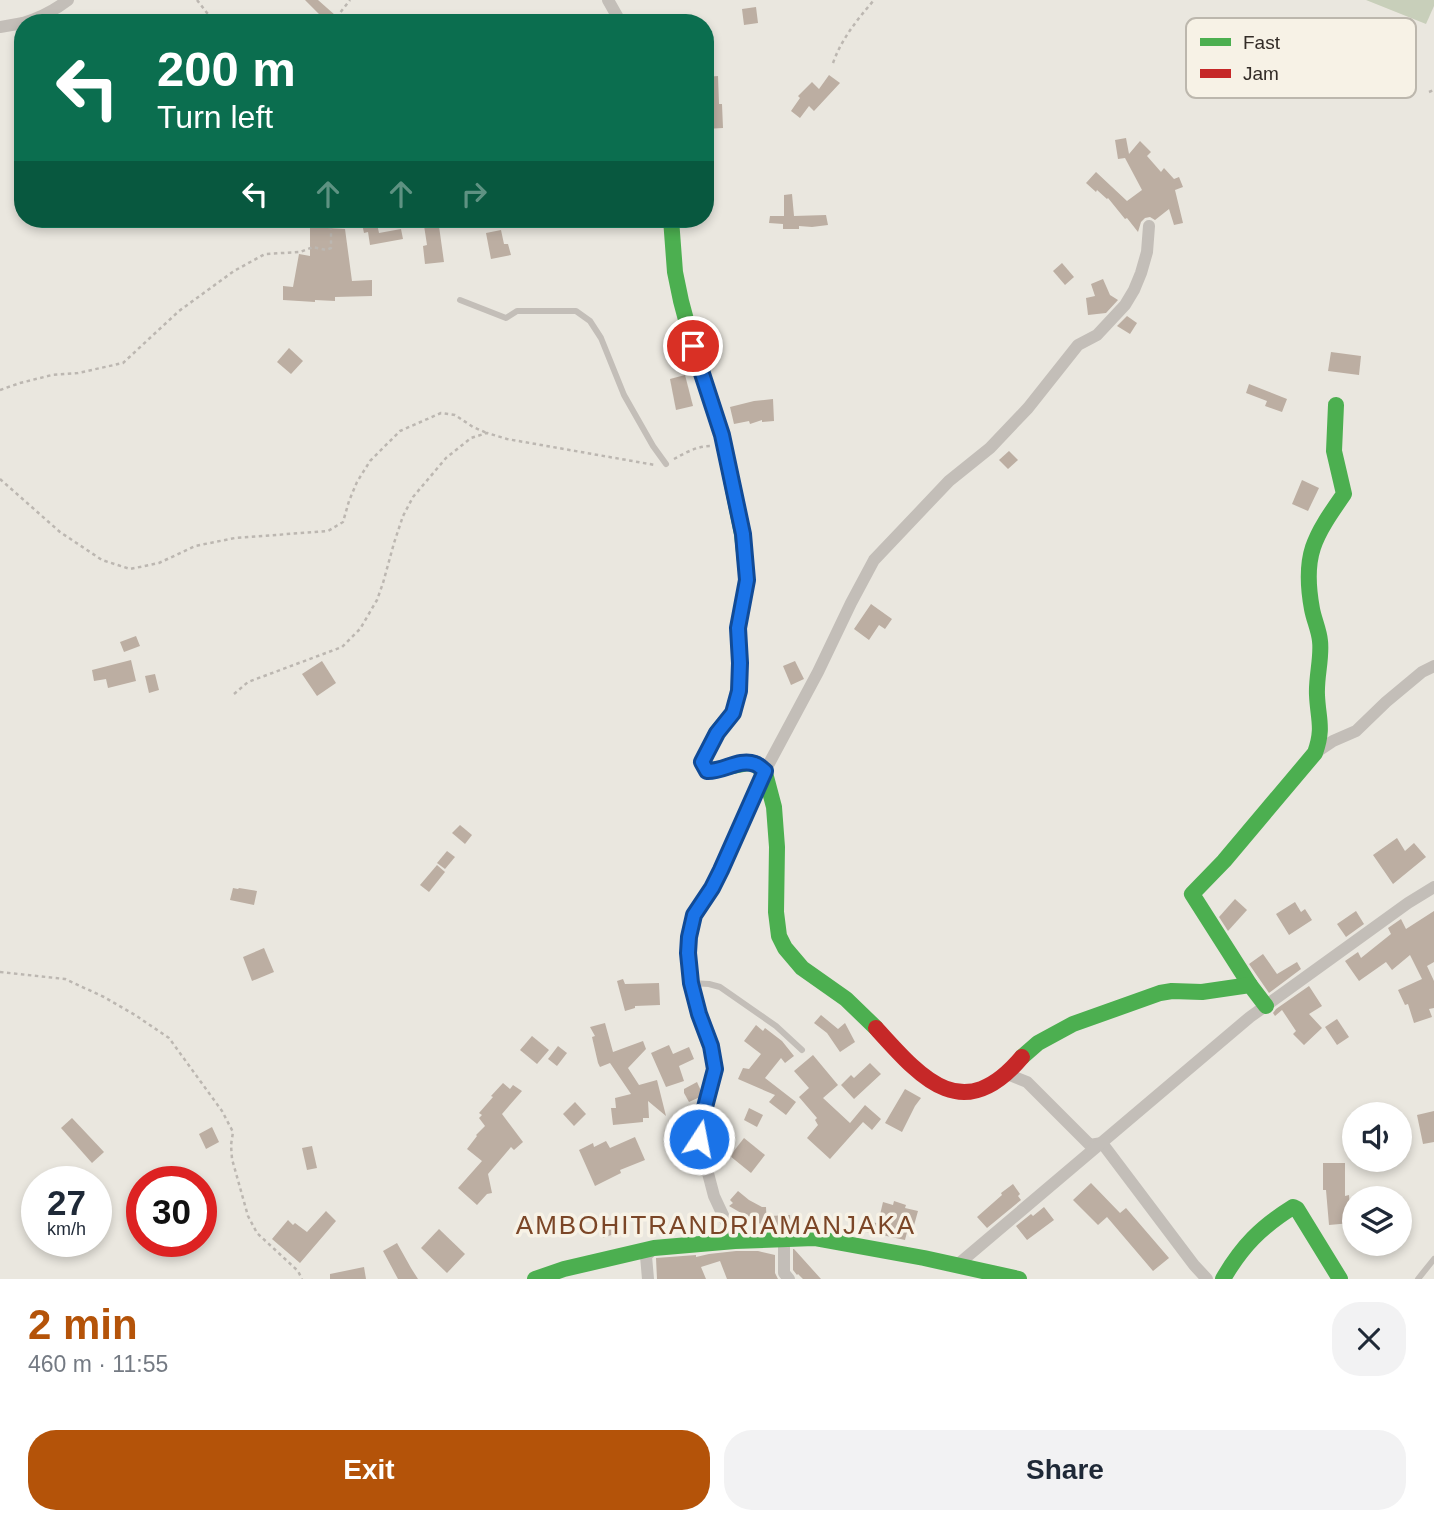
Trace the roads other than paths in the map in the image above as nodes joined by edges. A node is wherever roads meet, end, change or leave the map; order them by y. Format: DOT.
graph roads {
  1 [pos="68,0"];
  2 [pos="45,14"];
  3 [pos="1149,226"];
  4 [pos="672,228"];
  5 [pos="460,300"];
  6 [pos="1336,404"];
  7 [pos="666,464"];
  8 [pos="1434,666"];
  9 [pos="1315,753"];
  10 [pos="765,771"];
  11 [pos="1434,887"];
  12 [pos="691,983"];
  13 [pos="1250,985"];
  14 [pos="1266,1006"];
  15 [pos="802,1050"];
  16 [pos="1007,1074"];
  17 [pos="1101,1143"];
  18 [pos="784,1240"];
  19 [pos="735,1241"];
  20 [pos="654,1248"];
  21 [pos="1434,1259"];
  22 [pos="956,1266"];
  23 [pos="536,1279"];
  24 [pos="648,1279"];
  25 [pos="789,1279"];
  26 [pos="1019,1279"];
  27 [pos="1207,1279"];
  28 [pos="1223,1279"];
  29 [pos="1340,1279"];
  30 [pos="1418,1279"];
  1 -- 2 [label="street"];
  3 -- 10 [label="street"];
  4 -- 10 [label="street"];
  5 -- 7 [label="lane"];
  6 -- 9 [label="street"];
  8 -- 9 [label="street"];
  9 -- 13 [label="street"];
  10 -- 12 [label="street"];
  10 -- 16 [label="street"];
  11 -- 14 [label="street"];
  12 -- 15 [label="lane"];
  12 -- 19 [label="street"];
  13 -- 14 [label="street"];
  13 -- 16 [label="street"];
  14 -- 17 [label="street"];
  16 -- 17 [label="street"];
  17 -- 22 [label="street"];
  17 -- 27 [label="street"];
  18 -- 19 [label="street"];
  18 -- 22 [label="street"];
  18 -- 25 [label="street"];
  19 -- 20 [label="street"];
  20 -- 23 [label="street"];
  20 -- 24 [label="street"];
  21 -- 30 [label="lane"];
  22 -- 26 [label="street"];
  28 -- 29 [label="street"];
}
